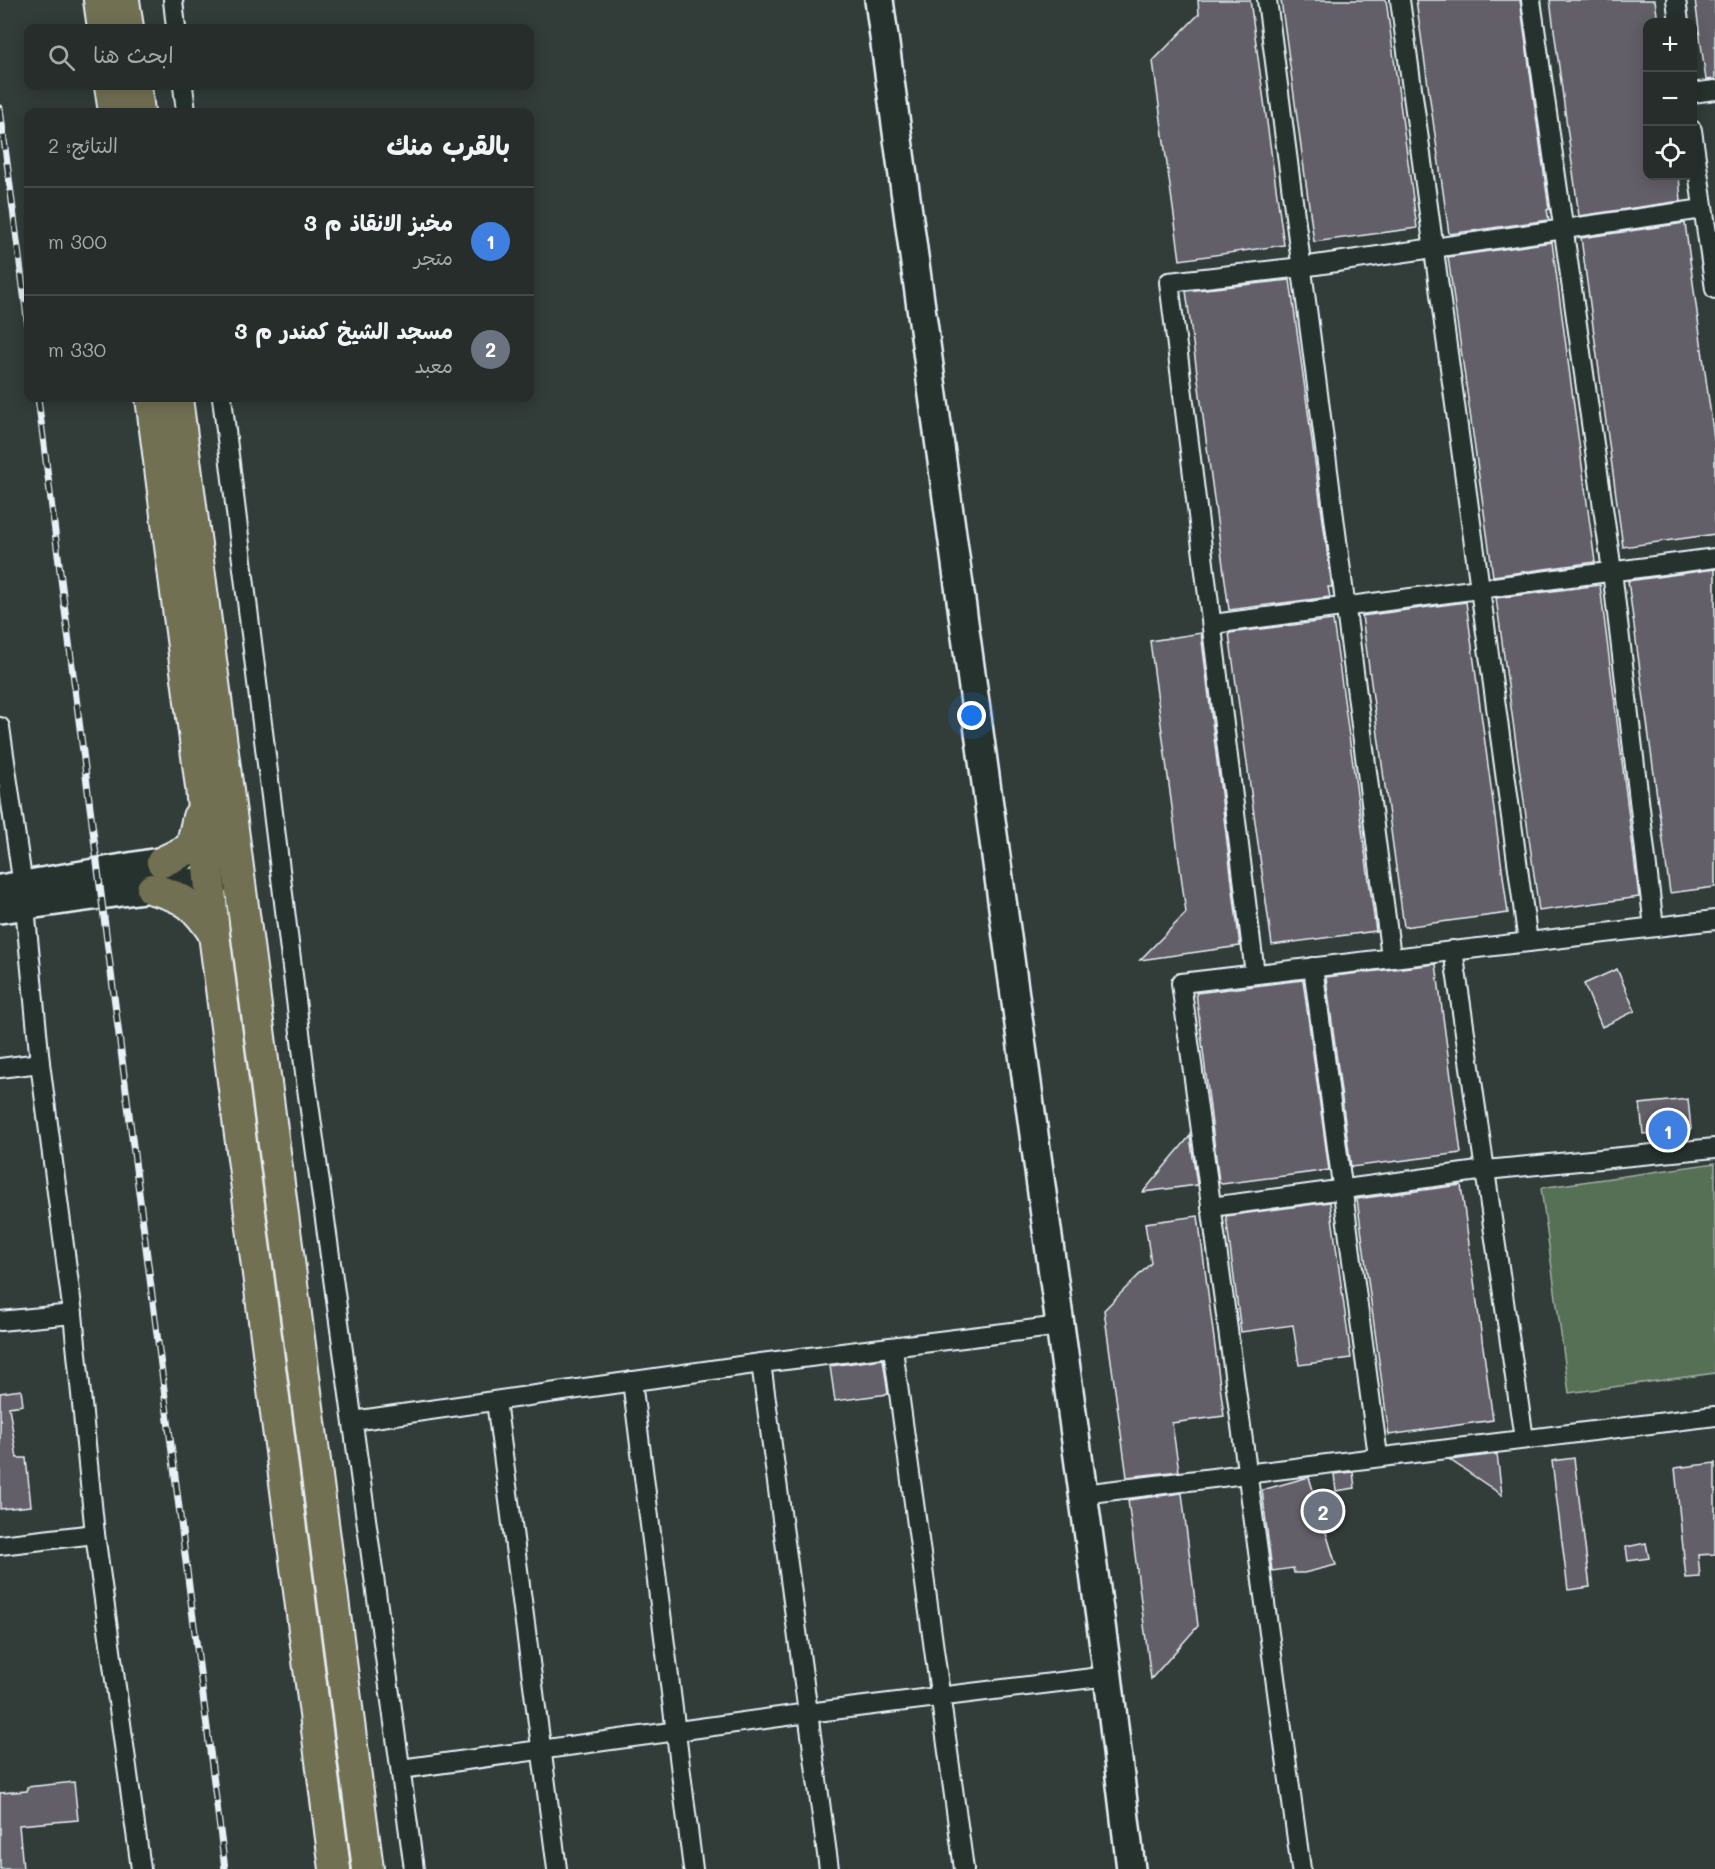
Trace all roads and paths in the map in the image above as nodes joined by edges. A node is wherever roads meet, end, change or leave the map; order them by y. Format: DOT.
graph roads {
  1 [pos="99,0"];
  2 [pos="124,0"];
  3 [pos="173,0"];
  4 [pos="879,0"];
  5 [pos="1267,0"];
  6 [pos="1400,0"];
  7 [pos="1531,0"];
  8 [pos="1676,0"];
  9 [pos="1678,18"];
  10 [pos="102,24"];
  11 [pos="127,24"];
  12 [pos="176,24"];
  13 [pos="111,90"];
  14 [pos="136,90"];
  15 [pos="183,90"];
  16 [pos="1715,90"];
  17 [pos="1697,92"];
  18 [pos="113,108"];
  19 [pos="139,108"];
  20 [pos="186,108"];
  21 [pos="1697,166"];
  22 [pos="1703,209"];
  23 [pos="1566,228"];
  24 [pos="1434,248"];
  25 [pos="1302,267"];
  26 [pos="1715,289"];
  27 [pos="152,402"];
  28 [pos="178,402"];
  29 [pos="222,402"];
  30 [pos="1715,558"];
  31 [pos="1612,572"];
  32 [pos="1478,588"];
  33 [pos="1345,607"];
  34 [pos="1213,624"];
  35 [pos="0,727"];
  36 [pos="201,787"];
  37 [pos="238,861"];
  38 [pos="207,868"];
  39 [pos="157,876"];
  40 [pos="12,897"];
  41 [pos="1715,920"];
  42 [pos="1654,927"];
  43 [pos="214,934"];
  44 [pos="1528,942"];
  45 [pos="1454,950"];
  46 [pos="1391,957"];
  47 [pos="1313,967"];
  48 [pos="1255,974"];
  49 [pos="40,1063"];
  50 [pos="0,1068"];
  51 [pos="1715,1148"];
  52 [pos="1486,1170"];
  53 [pos="1343,1189"];
  54 [pos="1211,1207"];
  55 [pos="73,1314"];
  56 [pos="0,1321"];
  57 [pos="1060,1326"];
  58 [pos="893,1349"];
  59 [pos="761,1364"];
  60 [pos="632,1381"];
  61 [pos="496,1401"];
  62 [pos="1715,1416"];
  63 [pos="353,1421"];
  64 [pos="1524,1439"];
  65 [pos="1378,1456"];
  66 [pos="1246,1472"];
  67 [pos="1083,1494"];
  68 [pos="95,1534"];
  69 [pos="0,1545"];
  70 [pos="1108,1676"];
  71 [pos="942,1698"];
  72 [pos="808,1713"];
  73 [pos="677,1731"];
  74 [pos="542,1749"];
  75 [pos="401,1769"];
  76 [pos="141,1869"];
  77 [pos="335,1869"];
  78 [pos="368,1869"];
  79 [pos="414,1869"];
  80 [pos="557,1869"];
  81 [pos="693,1869"];
  82 [pos="829,1869"];
  83 [pos="964,1869"];
  84 [pos="1131,1869"];
  85 [pos="1301,1869"];
  1 -- 10 [label="main road"];
  2 -- 11 [label="main road"];
  3 -- 12 [label="street"];
  4 -- 57 [label="street"];
  5 -- 25 [label="street"];
  6 -- 24 [label="street"];
  7 -- 23 [label="street"];
  8 -- 9 [label="street"];
  13 -- 18 [label="main road"];
  14 -- 19 [label="main road"];
  15 -- 20 [label="street"];
  16 -- 17 [label="street"];
  21 -- 22 [label="street"];
  22 -- 23 [label="street"];
  22 -- 26 [label="street"];
  23 -- 24 [label="street"];
  23 -- 31 [label="street"];
  24 -- 25 [label="street"];
  24 -- 32 [label="street"];
  25 -- 33 [label="street"];
  25 -- 34 [label="street"];
  27 -- 36 [label="main road"];
  28 -- 37 [label="main road"];
  29 -- 63 [label="street"];
  30 -- 31 [label="street"];
  31 -- 32 [label="street"];
  31 -- 42 [label="street"];
  32 -- 33 [label="street"];
  32 -- 44 [label="street"];
  33 -- 34 [label="street"];
  33 -- 46 [label="street"];
  34 -- 48 [label="street"];
  35 -- 40 [label="street"];
  36 -- 38 [label="main road"];
  36 -- 39 [label="main road"];
  37 -- 38 [label="street"];
  37 -- 78 [label="main road"];
  38 -- 39 [label="street"];
  38 -- 43 [label="main road"];
  39 -- 40 [label="street"];
  39 -- 43 [label="main road"];
  40 -- 49 [label="street"];
  41 -- 42 [label="street"];
  42 -- 44 [label="street"];
  43 -- 77 [label="main road"];
  44 -- 45 [label="street"];
  45 -- 46 [label="street"];
  45 -- 52 [label="street"];
  46 -- 47 [label="street"];
  47 -- 48 [label="street"];
  47 -- 53 [label="street"];
  48 -- 54 [label="street"];
  49 -- 50 [label="street"];
  49 -- 55 [label="street"];
  51 -- 52 [label="street"];
  52 -- 53 [label="street"];
  52 -- 64 [label="street"];
  53 -- 54 [label="street"];
  53 -- 65 [label="street"];
  54 -- 66 [label="street"];
  55 -- 56 [label="street"];
  55 -- 68 [label="street"];
  57 -- 58 [label="street"];
  57 -- 67 [label="street"];
  58 -- 59 [label="street"];
  58 -- 71 [label="street"];
  59 -- 60 [label="street"];
  59 -- 72 [label="street"];
  60 -- 61 [label="street"];
  60 -- 73 [label="street"];
  61 -- 63 [label="street"];
  61 -- 74 [label="street"];
  62 -- 64 [label="street"];
  63 -- 75 [label="street"];
  64 -- 65 [label="street"];
  65 -- 66 [label="street"];
  66 -- 67 [label="street"];
  66 -- 85 [label="street"];
  67 -- 70 [label="street"];
  68 -- 69 [label="street"];
  68 -- 76 [label="street"];
  70 -- 71 [label="street"];
  70 -- 84 [label="street"];
  71 -- 72 [label="street"];
  71 -- 83 [label="street"];
  72 -- 73 [label="street"];
  72 -- 82 [label="street"];
  73 -- 74 [label="street"];
  73 -- 81 [label="street"];
  74 -- 75 [label="street"];
  74 -- 80 [label="street"];
  75 -- 79 [label="street"];
}
